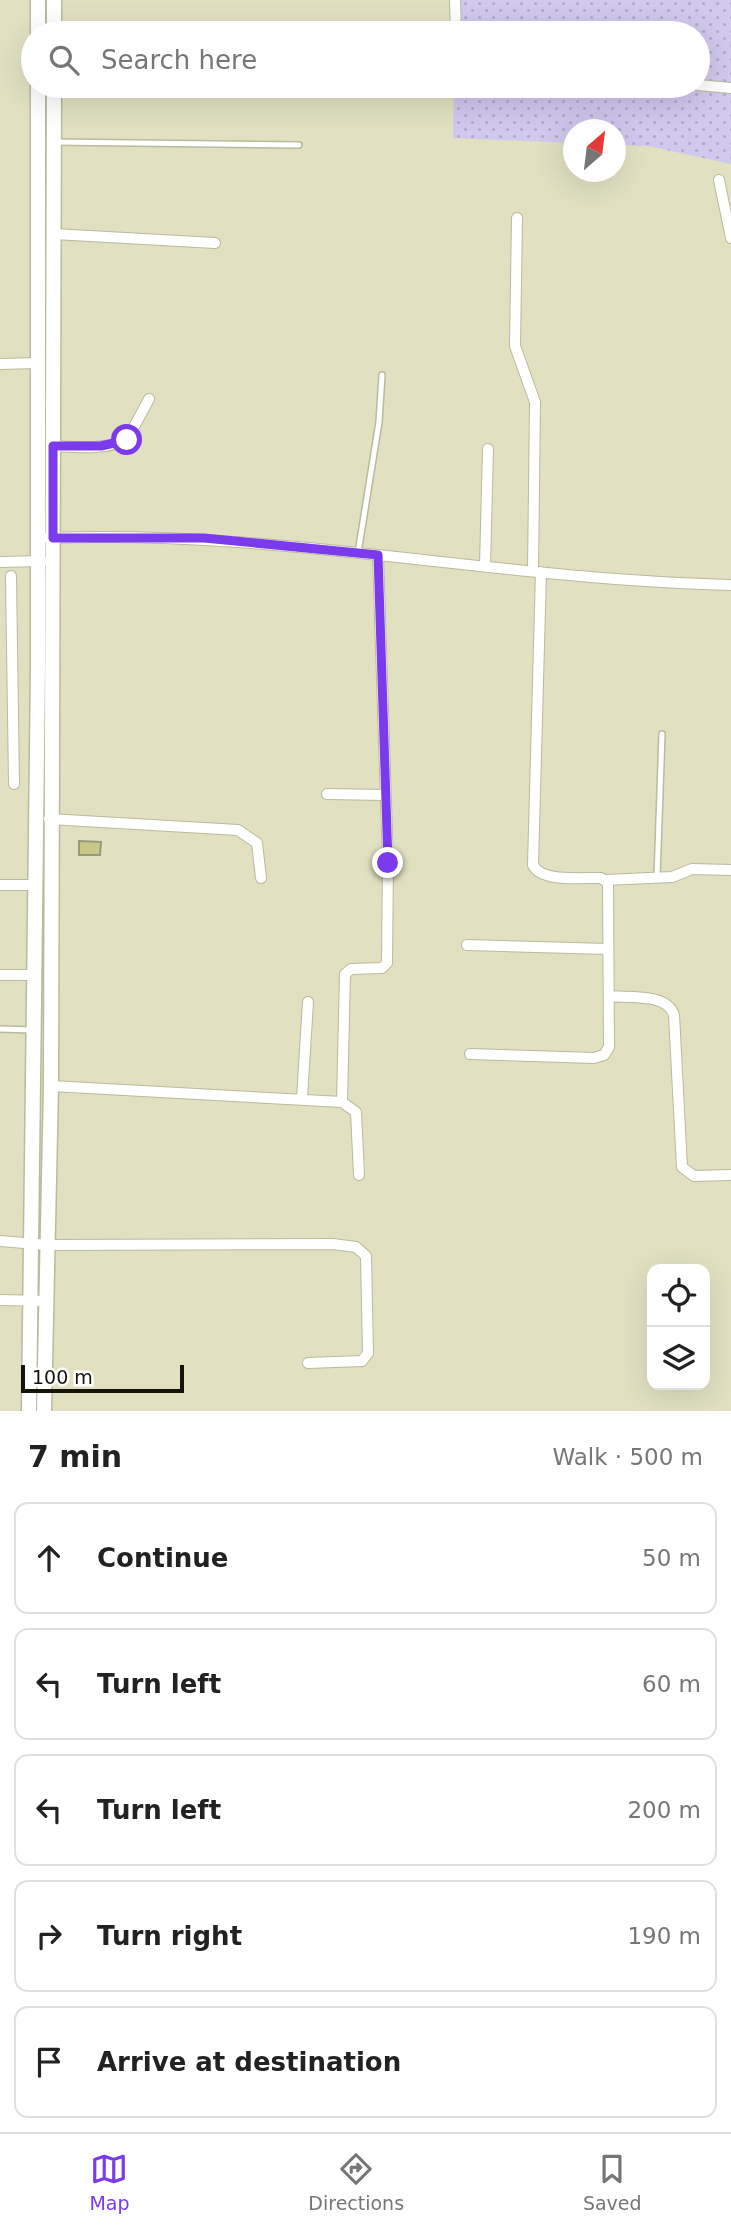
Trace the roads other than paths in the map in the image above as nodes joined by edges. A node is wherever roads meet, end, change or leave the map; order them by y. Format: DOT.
graph roads {
  1 [pos="38,0"];
  2 [pos="54,0"];
  3 [pos="455,0"];
  4 [pos="38,21"];
  5 [pos="54,21"];
  6 [pos="456,21"];
  7 [pos="710,86"];
  8 [pos="731,88"];
  9 [pos="38,98"];
  10 [pos="54,98"];
  11 [pos="54,142"];
  12 [pos="299,145"];
  13 [pos="719,180"];
  14 [pos="517,218"];
  15 [pos="54,234"];
  16 [pos="731,238"];
  17 [pos="215,243"];
  18 [pos="37,363"];
  19 [pos="0,364"];
  20 [pos="382,375"];
  21 [pos="149,399"];
  22 [pos="53,446"];
  23 [pos="488,449"];
  24 [pos="46,538"];
  25 [pos="358,553"];
  26 [pos="378,555"];
  27 [pos="46,561"];
  28 [pos="0,562"];
  29 [pos="485,565"];
  30 [pos="537,572"];
  31 [pos="11,576"];
  32 [pos="731,585"];
  33 [pos="662,734"];
  34 [pos="14,783"];
  35 [pos="327,794"];
  36 [pos="384,795"];
  37 [pos="49,819"];
  38 [pos="731,870"];
  39 [pos="261,877"];
  40 [pos="657,877"];
  41 [pos="605,880"];
  42 [pos="0,885"];
  43 [pos="35,885"];
  44 [pos="467,945"];
  45 [pos="608,949"];
  46 [pos="0,975"];
  47 [pos="36,975"];
  48 [pos="609,996"];
  49 [pos="308,1002"];
  50 [pos="0,1029"];
  51 [pos="35,1030"];
  52 [pos="470,1054"];
  53 [pos="51,1086"];
  54 [pos="302,1098"];
  55 [pos="342,1101"];
  56 [pos="359,1175"];
  57 [pos="731,1175"];
  58 [pos="0,1241"];
  59 [pos="31,1244"];
  60 [pos="48,1245"];
  61 [pos="0,1300"];
  62 [pos="46,1301"];
  63 [pos="29,1302"];
  64 [pos="307,1363"];
  65 [pos="29,1411"];
  66 [pos="44,1411"];
  1 -- 4 [label="main road"];
  2 -- 5 [label="main road"];
  3 -- 6 [label="street"];
  7 -- 8 [label="street"];
  9 -- 18 [label="main road"];
  10 -- 11 [label="main road"];
  11 -- 12 [label="lane"];
  11 -- 15 [label="main road"];
  13 -- 16 [label="street"];
  14 -- 30 [label="street"];
  15 -- 17 [label="street"];
  15 -- 22 [label="main road"];
  18 -- 19 [label="street"];
  18 -- 24 [label="main road"];
  20 -- 25 [label="lane"];
  21 -- 22 [label="street"];
  22 -- 24 [label="main road"];
  23 -- 29 [label="street"];
  24 -- 25 [label="street"];
  24 -- 27 [label="main road"];
  25 -- 26 [label="street"];
  26 -- 29 [label="street"];
  26 -- 36 [label="street"];
  27 -- 28 [label="street"];
  27 -- 37 [label="main road"];
  27 -- 43 [label="main road"];
  29 -- 30 [label="street"];
  30 -- 32 [label="street"];
  30 -- 41 [label="street"];
  31 -- 34 [label="street"];
  33 -- 40 [label="lane"];
  35 -- 36 [label="street"];
  36 -- 55 [label="street"];
  37 -- 39 [label="street"];
  37 -- 53 [label="main road"];
  38 -- 40 [label="street"];
  40 -- 41 [label="street"];
  41 -- 45 [label="street"];
  42 -- 43 [label="street"];
  43 -- 47 [label="main road"];
  44 -- 45 [label="street"];
  45 -- 48 [label="street"];
  46 -- 47 [label="street"];
  47 -- 51 [label="main road"];
  48 -- 52 [label="street"];
  48 -- 57 [label="street"];
  49 -- 54 [label="street"];
  50 -- 51 [label="lane"];
  51 -- 59 [label="main road"];
  53 -- 54 [label="street"];
  53 -- 60 [label="main road"];
  54 -- 55 [label="street"];
  55 -- 56 [label="street"];
  58 -- 59 [label="street"];
  59 -- 60 [label="street"];
  59 -- 63 [label="main road"];
  60 -- 62 [label="main road"];
  60 -- 64 [label="street"];
  61 -- 63 [label="street"];
  62 -- 63 [label="street"];
  62 -- 66 [label="main road"];
  63 -- 65 [label="main road"];
}
